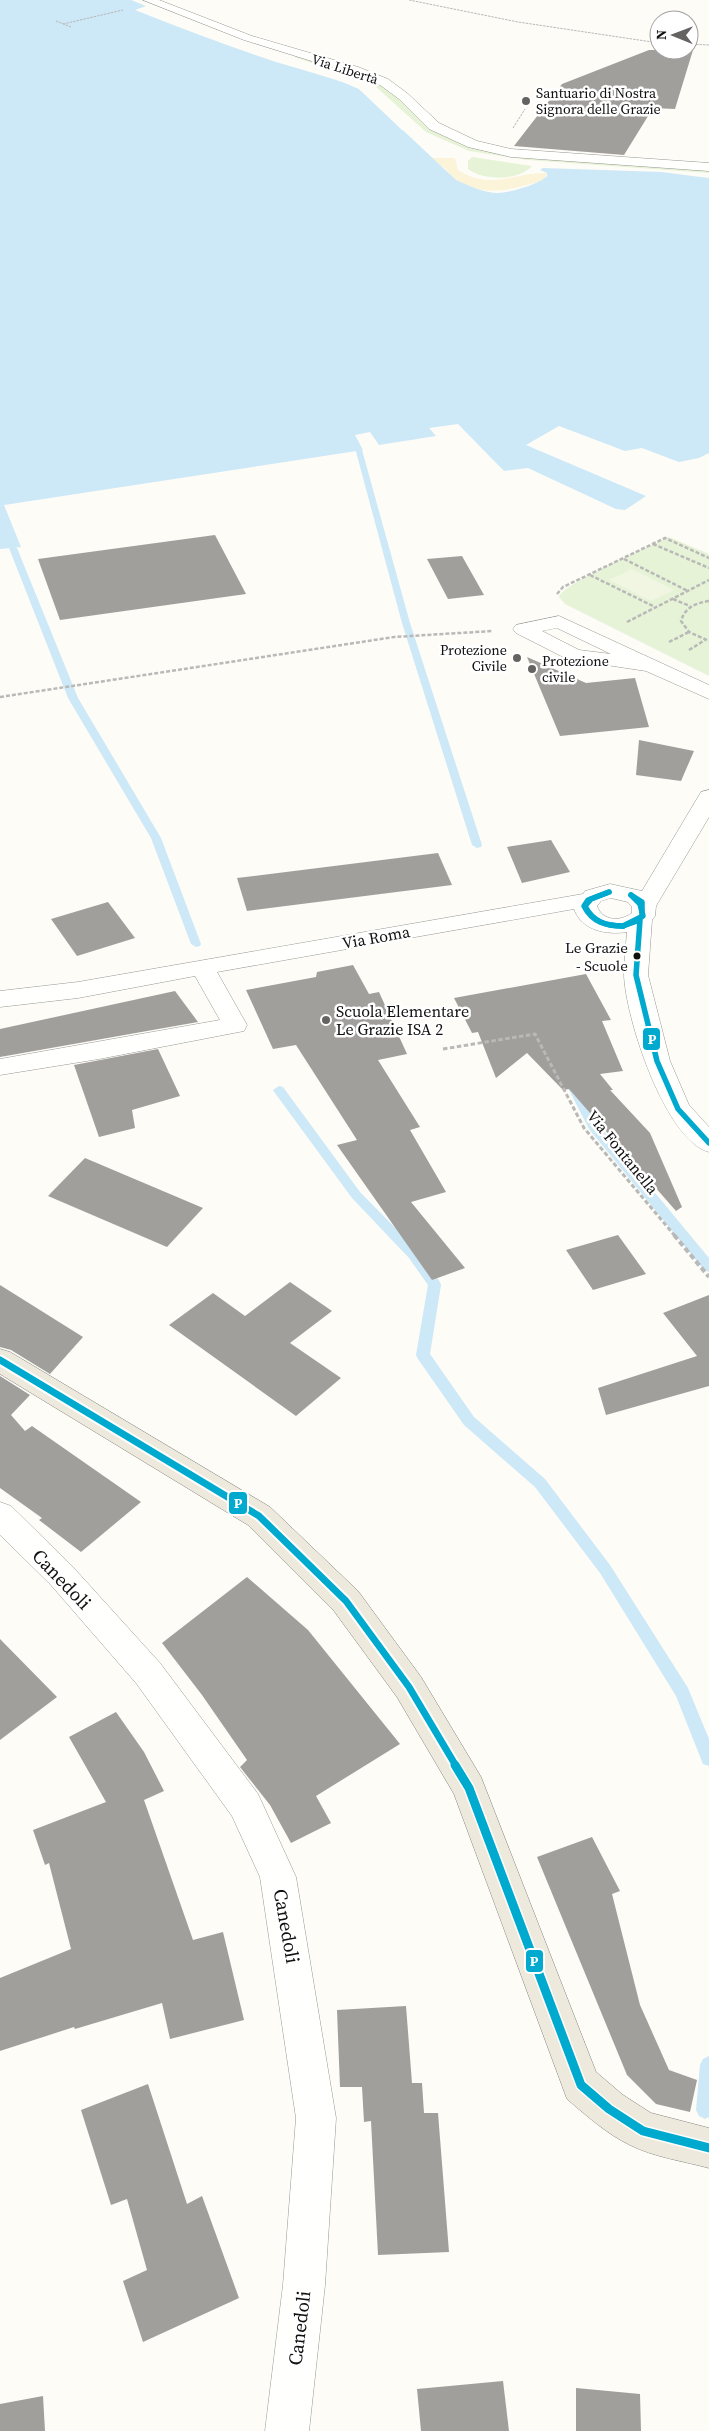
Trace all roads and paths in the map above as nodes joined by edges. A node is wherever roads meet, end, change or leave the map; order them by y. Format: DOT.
graph roads {
  1 [pos="149,0"];
  2 [pos="409,0"];
  3 [pos="131,8"];
  4 [pos="56,21"];
  5 [pos="63,24"];
  6 [pos="71,27"];
  7 [pos="649,42"];
  8 [pos="709,168"];
  9 [pos="653,544"];
  10 [pos="709,558"];
  11 [pos="624,559"];
  12 [pos="709,568"];
  13 [pos="590,575"];
  14 [pos="709,580"];
  15 [pos="689,591"];
  16 [pos="556,597"];
  17 [pos="673,598"];
  18 [pos="709,601"];
  19 [pos="690,606"];
  20 [pos="656,607"];
  21 [pos="625,623"];
  22 [pos="523,629"];
  23 [pos="689,632"];
  24 [pos="705,640"];
  25 [pos="709,640"];
  26 [pos="667,644"];
  27 [pos="686,652"];
  28 [pos="709,693"];
  29 [pos="0,697"];
  30 [pos="709,797"];
  31 [pos="674,859"];
  32 [pos="620,892"];
  33 [pos="642,913"];
  34 [pos="594,914"];
  35 [pos="202,967"];
  36 [pos="636,975"];
  37 [pos="0,999"];
  38 [pos="444,1049"];
  39 [pos="0,1067"];
  40 [pos="709,1143"];
  41 [pos="709,1277"];
  42 [pos="0,1360"];
  43 [pos="0,1516"];
  44 [pos="709,2148"];
  45 [pos="287,2431"];
  1 -- 8 [label="street, Via Libertà"];
  2 -- 7 [label="path"];
  3 -- 5 [label="path"];
  4 -- 5 [label="path"];
  5 -- 6 [label="path"];
  9 -- 10 [label="path"];
  9 -- 11 [label="path"];
  9 -- 12 [label="path"];
  11 -- 13 [label="path"];
  11 -- 15 [label="path"];
  13 -- 16 [label="path"];
  13 -- 20 [label="path"];
  14 -- 15 [label="path"];
  15 -- 17 [label="path"];
  17 -- 19 [label="path"];
  17 -- 20 [label="path"];
  18 -- 19 [label="path"];
  19 -- 23 [label="path"];
  20 -- 21 [label="path"];
  22 -- 28 [label="street"];
  22 -- 29 [label="path"];
  23 -- 24 [label="path"];
  23 -- 26 [label="path"];
  24 -- 25 [label="path"];
  24 -- 27 [label="path"];
  30 -- 31 [label="street"];
  31 -- 32 [label="street"];
  31 -- 33 [label="street"];
  32 -- 33 [label="street"];
  32 -- 34 [label="street"];
  33 -- 34 [label="street, Via Roma"];
  33 -- 36 [label="street"];
  34 -- 35 [label="street, Via Roma"];
  34 -- 36 [label="street"];
  35 -- 37 [label="street, Via Roma"];
  35 -- 39 [label="street"];
  36 -- 40 [label="street"];
  38 -- 41 [label="path, Via Fontanella"];
  42 -- 44 [label="main road"];
  43 -- 45 [label="street, Canedoli"];
}
